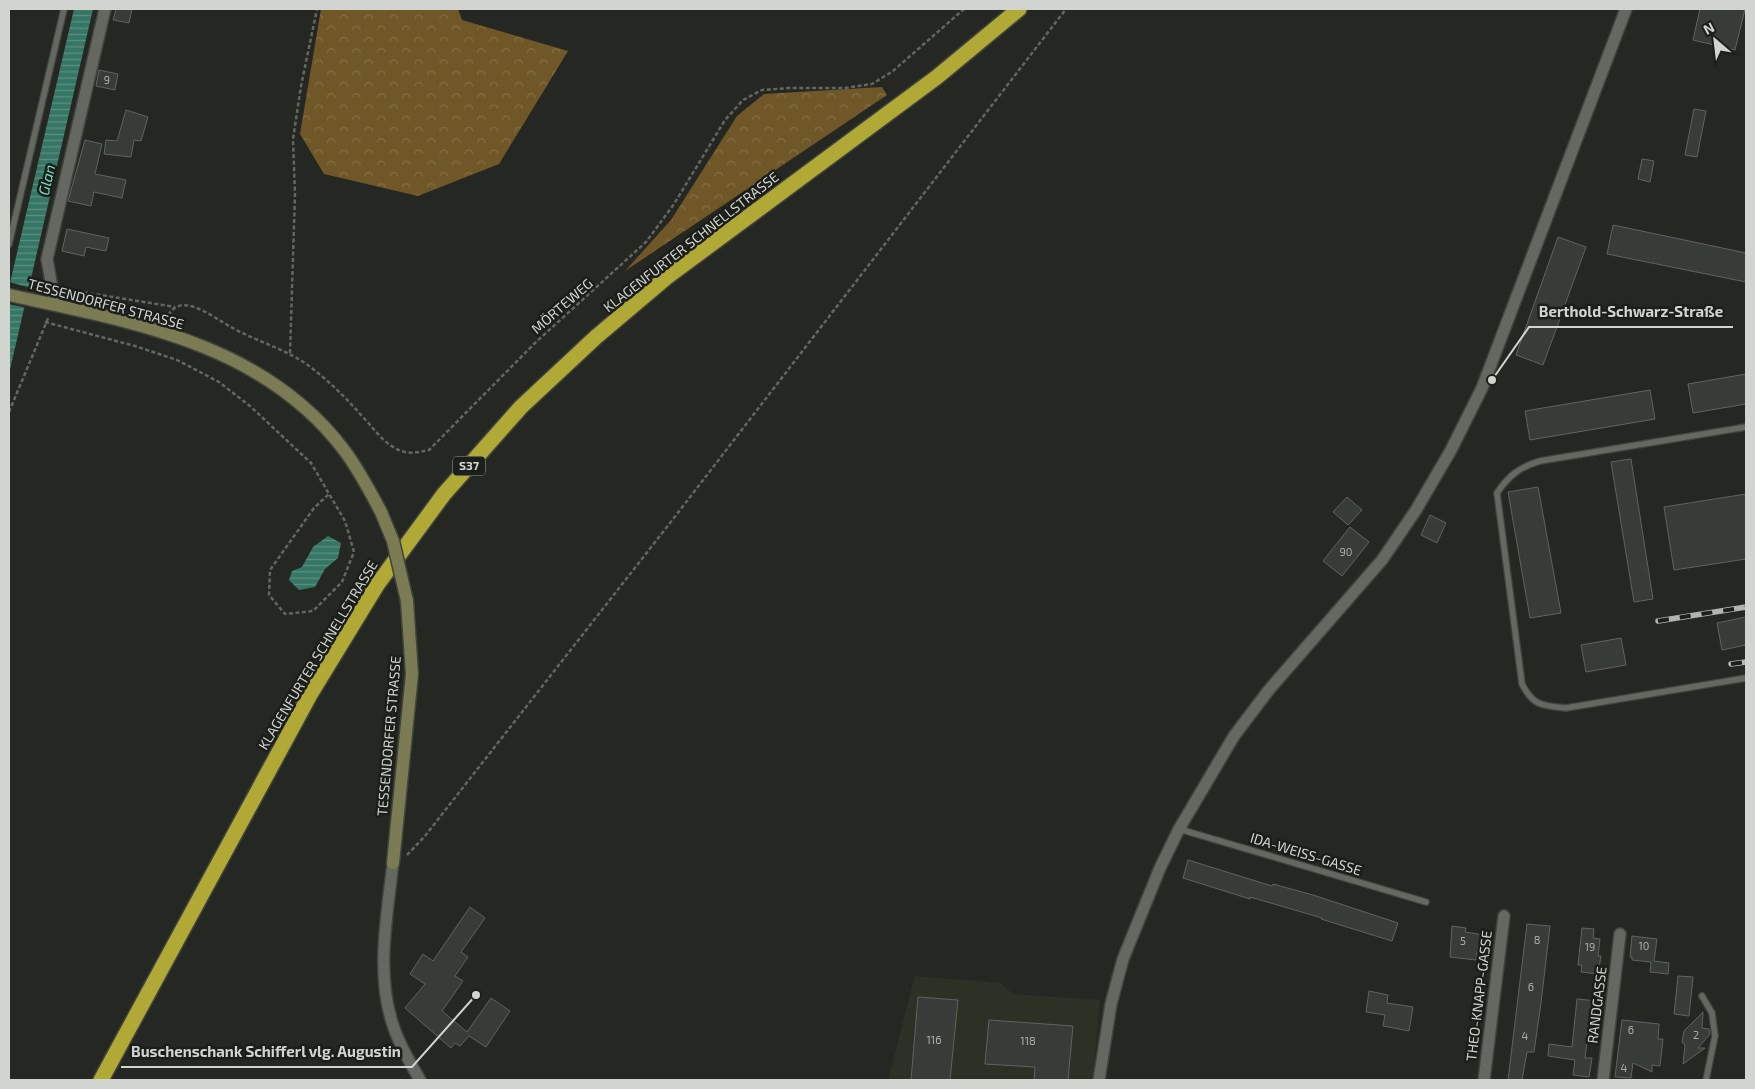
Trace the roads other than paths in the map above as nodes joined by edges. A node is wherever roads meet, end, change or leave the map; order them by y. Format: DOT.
graph roads {
  1 [pos="64,9"];
  2 [pos="105,9"];
  3 [pos="1019,9"];
  4 [pos="1626,9"];
  5 [pos="9,244"];
  6 [pos="9,294"];
  7 [pos="55,305"];
  8 [pos="1746,427"];
  9 [pos="1746,678"];
  10 [pos="1179,829"];
  11 [pos="393,863"];
  12 [pos="1426,902"];
  13 [pos="1504,916"];
  14 [pos="1620,934"];
  15 [pos="1702,996"];
  16 [pos="101,1080"];
  17 [pos="420,1080"];
  18 [pos="1099,1080"];
  19 [pos="1484,1080"];
  20 [pos="1603,1080"];
  21 [pos="1706,1080"];
  1 -- 5 [label="lane"];
  2 -- 7 [label="street"];
  3 -- 16 [label="highway, KLAGENFURTER SCHNELLSTRASSE / S37"];
  4 -- 10 [label="street"];
  6 -- 7 [label="street, TESSENDORFER STRASSE"];
  7 -- 11 [label="street, TESSENDORFER STRASSE, bridge"];
  8 -- 9 [label="lane"];
  10 -- 12 [label="lane, IDA-WEISS-GASSE"];
  10 -- 18 [label="street"];
  11 -- 17 [label="street, TESSENDORFER STRASSE"];
  13 -- 19 [label="street, THEO-KNAPP-GASSE"];
  14 -- 20 [label="street, RANDGASSE"];
  15 -- 21 [label="lane"];
}
